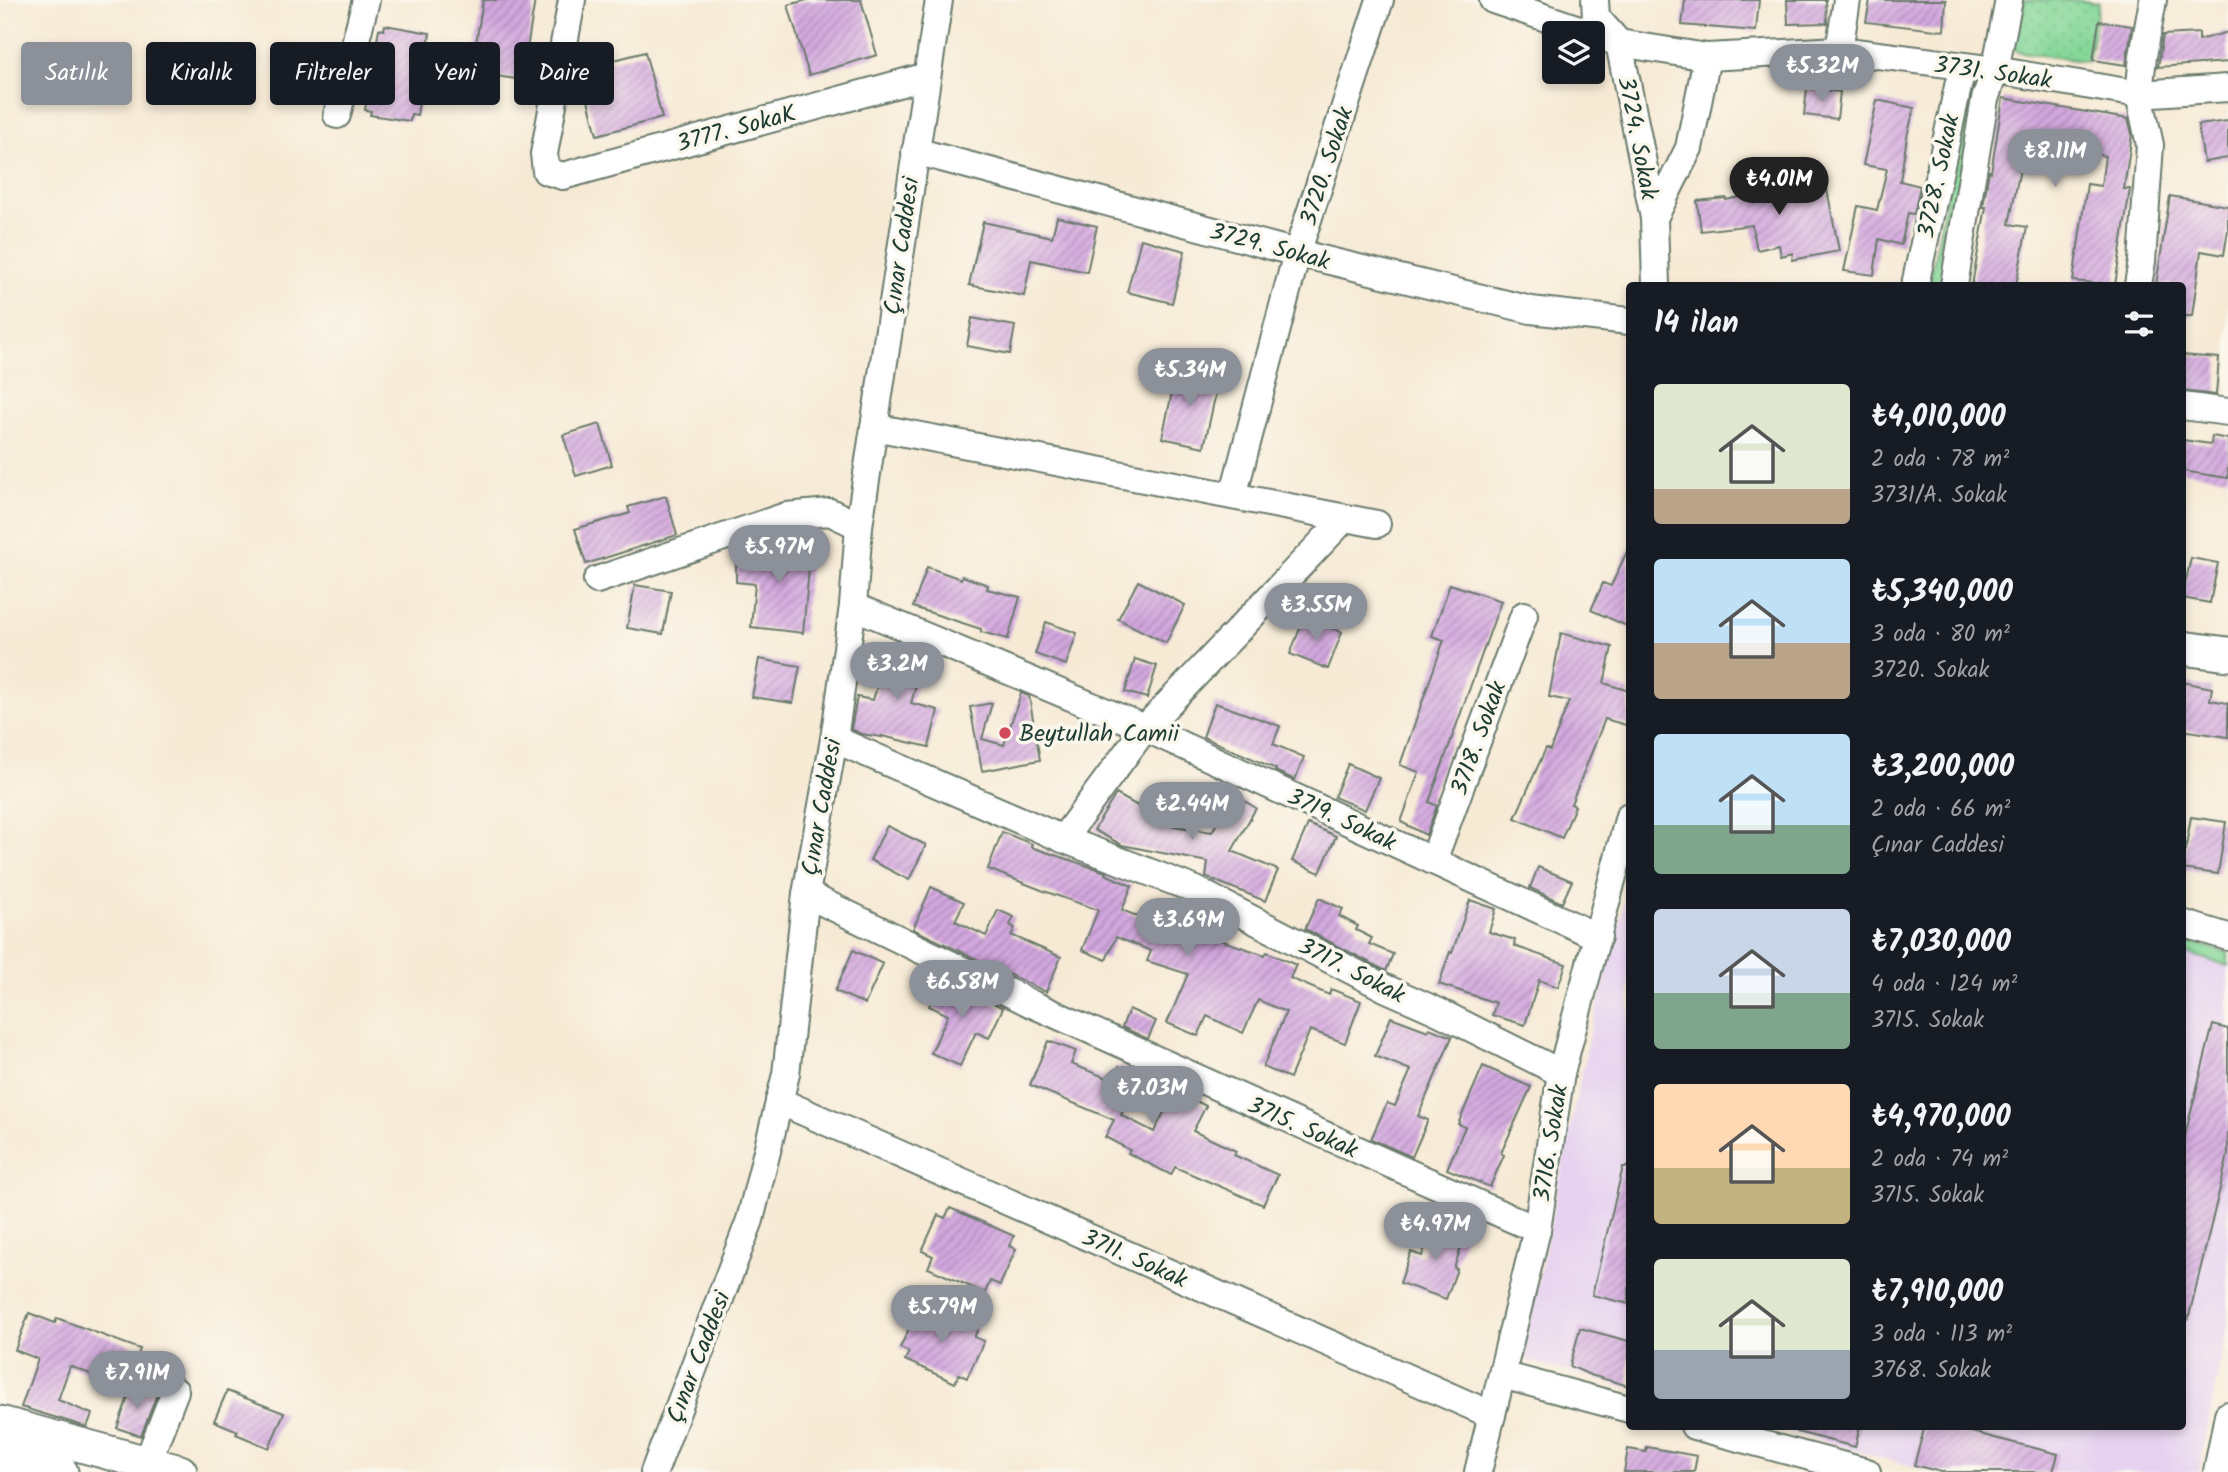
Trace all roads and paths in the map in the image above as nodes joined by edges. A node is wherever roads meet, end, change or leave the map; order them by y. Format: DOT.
graph roads {
  1 [pos="366,0"];
  2 [pos="572,0"];
  3 [pos="939,0"];
  4 [pos="1380,0"];
  5 [pos="1493,0"];
  6 [pos="1595,0"];
  7 [pos="1847,0"];
  8 [pos="2009,0"];
  9 [pos="2154,0"];
  10 [pos="1554,21"];
  11 [pos="1605,38"];
  12 [pos="1619,43"];
  13 [pos="1839,50"];
  14 [pos="1707,57"];
  15 [pos="1962,68"];
  16 [pos="1995,71"];
  17 [pos="927,76"];
  18 [pos="2228,88"];
  19 [pos="2138,94"];
  20 [pos="337,115"];
  21 [pos="915,151"];
  22 [pos="1654,218"];
  23 [pos="1297,253"];
  24 [pos="1656,282"];
  25 [pos="1917,282"];
  26 [pos="1954,282"];
  27 [pos="2138,282"];
  28 [pos="1626,321"];
  29 [pos="2186,407"];
  30 [pos="2228,412"];
  31 [pos="874,427"];
  32 [pos="1233,496"];
  33 [pos="1345,518"];
  34 [pos="1377,524"];
  35 [pos="859,526"];
  36 [pos="597,580"];
  37 [pos="853,606"];
  38 [pos="1524,615"];
  39 [pos="2186,649"];
  40 [pos="2228,654"];
  41 [pos="1145,728"];
  42 [pos="834,739"];
  43 [pos="1626,828"];
  44 [pos="1063,839"];
  45 [pos="1433,861"];
  46 [pos="806,894"];
  47 [pos="2186,924"];
  48 [pos="1598,937"];
  49 [pos="2228,937"];
  50 [pos="1561,1073"];
  51 [pos="779,1101"];
  52 [pos="1536,1230"];
  53 [pos="1502,1375"];
  54 [pos="175,1391"];
  55 [pos="1626,1408"];
  56 [pos="1492,1415"];
  57 [pos="2228,1415"];
  58 [pos="0,1423"];
  59 [pos="1708,1430"];
  60 [pos="0,1456"];
  61 [pos="147,1463"];
  62 [pos="1856,1471"];
  63 [pos="61,1472"];
  64 [pos="180,1472"];
  65 [pos="654,1472"];
  66 [pos="1478,1472"];
  67 [pos="2217,1472"];
  1 -- 20 [label="street"];
  2 -- 17 [label="street, 3777. SokaK"];
  3 -- 17 [label="street, Çınar Caddesi"];
  4 -- 23 [label="street, 3720. Sokak"];
  5 -- 10 [label="street, 3731. Sokak"];
  6 -- 12 [label="street, 3724. Sokak"];
  7 -- 13 [label="street"];
  8 -- 16 [label="street"];
  9 -- 19 [label="street"];
  11 -- 12 [label="street, 3731. Sokak"];
  12 -- 14 [label="street, 3731. Sokak"];
  12 -- 22 [label="street, 3724. Sokak"];
  13 -- 14 [label="street, 3731. Sokak"];
  13 -- 15 [label="street, 3731. Sokak"];
  14 -- 22 [label="street"];
  15 -- 16 [label="street, 3731. Sokak"];
  15 -- 25 [label="street, 3728. Sokak"];
  16 -- 19 [label="street, 3731. Sokak"];
  16 -- 26 [label="street"];
  17 -- 21 [label="street, Çınar Caddesi"];
  18 -- 19 [label="street, 3731. Sokak"];
  19 -- 27 [label="street"];
  21 -- 23 [label="street, 3729. Sokak"];
  21 -- 31 [label="street, Çınar Caddesi"];
  22 -- 24 [label="street, 3724. Sokak"];
  23 -- 28 [label="street, 3729. Sokak"];
  23 -- 32 [label="street, 3720. Sokak"];
  29 -- 30 [label="street"];
  31 -- 32 [label="street"];
  31 -- 35 [label="street, Çınar Caddesi"];
  32 -- 33 [label="street"];
  33 -- 34 [label="street"];
  33 -- 41 [label="street"];
  35 -- 36 [label="street"];
  35 -- 37 [label="street, Çınar Caddesi"];
  37 -- 41 [label="street, 3719. Sokak"];
  37 -- 42 [label="street, Çınar Caddesi"];
  38 -- 45 [label="street, 3718. Sokak"];
  39 -- 40 [label="main road"];
  41 -- 44 [label="street"];
  41 -- 45 [label="street, 3719. Sokak"];
  42 -- 44 [label="street, 3717. Sokak"];
  42 -- 46 [label="street, Çınar Caddesi"];
  43 -- 48 [label="street, 3716. Sokak"];
  44 -- 50 [label="street, 3717. Sokak"];
  45 -- 48 [label="street, 3719. Sokak"];
  46 -- 51 [label="street, Çınar Caddesi"];
  46 -- 52 [label="street, 3715. Sokak"];
  47 -- 49 [label="street"];
  48 -- 50 [label="street, 3716. Sokak"];
  50 -- 52 [label="street, 3716. Sokak"];
  51 -- 56 [label="street, 3711. Sokak"];
  51 -- 65 [label="street, Çınar Caddesi"];
  52 -- 53 [label="street, 3716. Sokak"];
  53 -- 55 [label="street"];
  53 -- 56 [label="street, 3716. Sokak"];
  54 -- 61 [label="street"];
  56 -- 66 [label="street, 3716. Sokak"];
  57 -- 67 [label="street"];
  58 -- 61 [label="main road"];
  59 -- 62 [label="street"];
  60 -- 63 [label="main road"];
  61 -- 64 [label="main road"];
}
